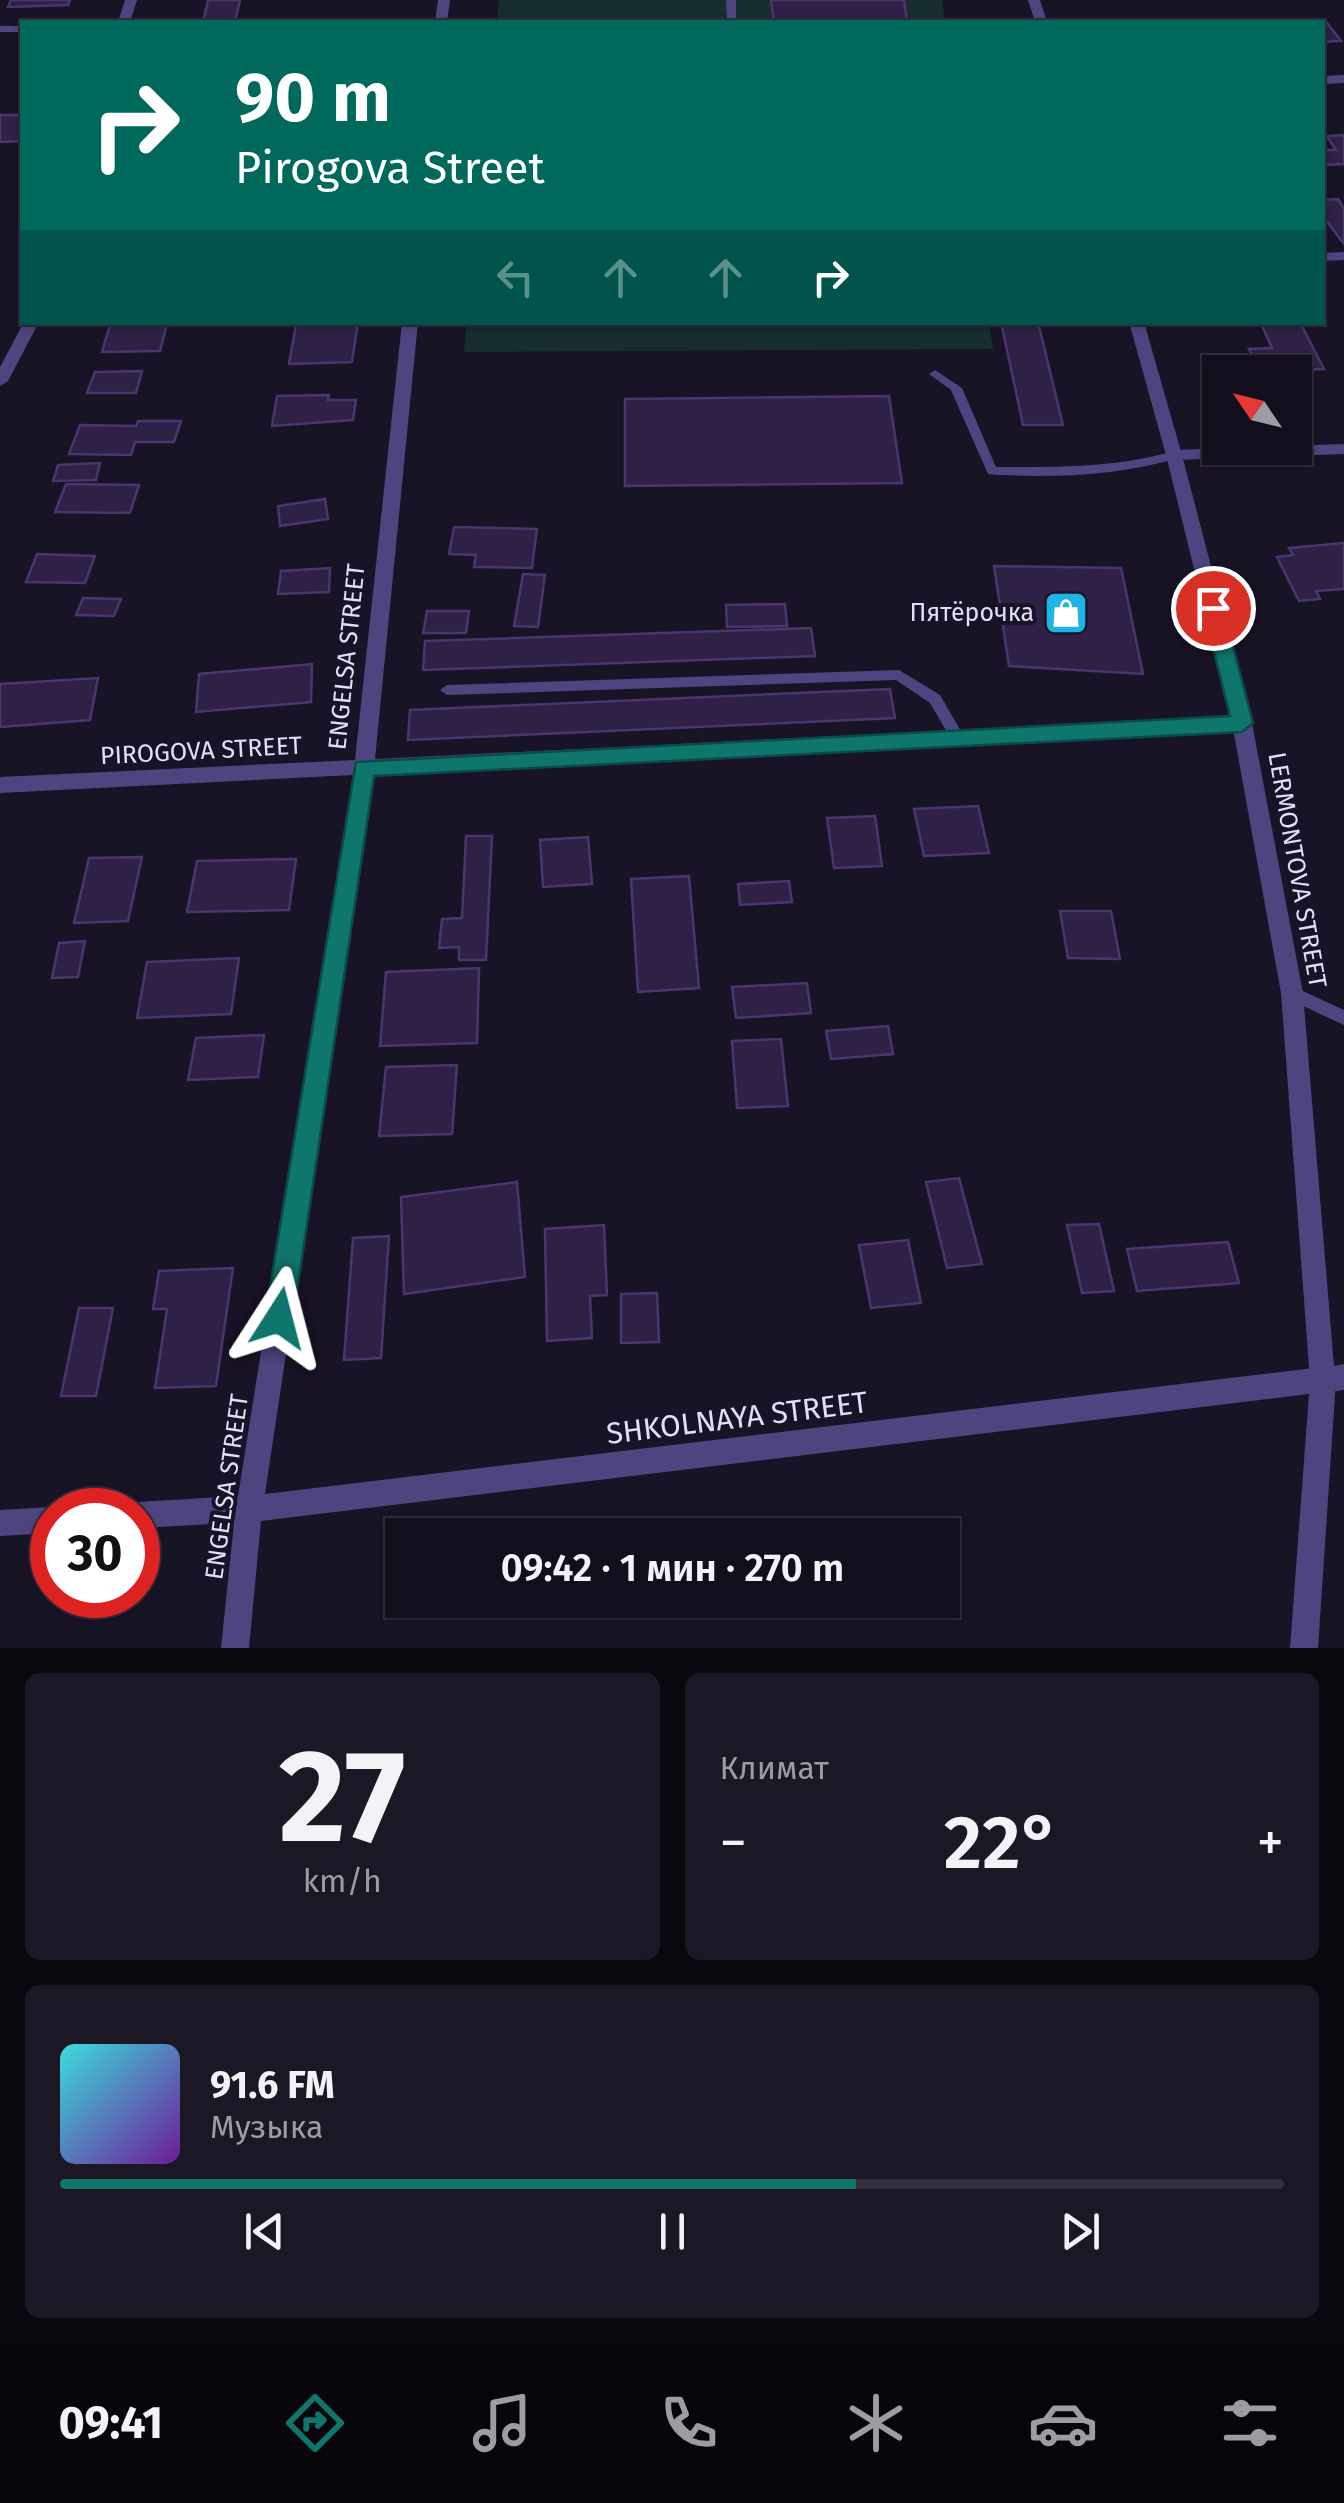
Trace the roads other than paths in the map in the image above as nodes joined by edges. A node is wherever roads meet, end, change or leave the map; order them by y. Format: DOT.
graph roads {
  1 [pos="30,325"];
  2 [pos="410,325"];
  3 [pos="1137,325"];
  4 [pos="934,374"];
  5 [pos="0,381"];
  6 [pos="1344,449"];
  7 [pos="1174,454"];
  8 [pos="447,690"];
  9 [pos="1242,723"];
  10 [pos="959,740"];
  11 [pos="364,768"];
  12 [pos="0,785"];
  13 [pos="1292,993"];
  14 [pos="1344,1018"];
  15 [pos="1334,1379"];
  16 [pos="250,1509"];
  17 [pos="160,1514"];
  18 [pos="30,1521"];
  19 [pos="0,1523"];
  20 [pos="235,1648"];
  21 [pos="1304,1648"];
  1 -- 5 [label="street"];
  2 -- 11 [label="street, ENGELSA STREET"];
  3 -- 7 [label="street, LERMONTOVA STREET"];
  4 -- 7 [label="lane"];
  6 -- 7 [label="street"];
  7 -- 9 [label="street, LERMONTOVA STREET"];
  8 -- 10 [label="lane"];
  9 -- 10 [label="street, PIROGOVA STREET"];
  9 -- 13 [label="street, LERMONTOVA STREET"];
  10 -- 11 [label="street, PIROGOVA STREET"];
  11 -- 12 [label="street, PIROGOVA STREET"];
  11 -- 16 [label="street, ENGELSA STREET"];
  13 -- 14 [label="lane"];
  13 -- 15 [label="street, LERMONTOVA STREET"];
  15 -- 16 [label="street, SHKOLNAYA STREET"];
  15 -- 21 [label="street, LERMONTOVA STREET"];
  16 -- 17 [label="street, SHKOLNAYA STREET"];
  16 -- 20 [label="street, ENGELSA STREET"];
  18 -- 19 [label="street"];
}
